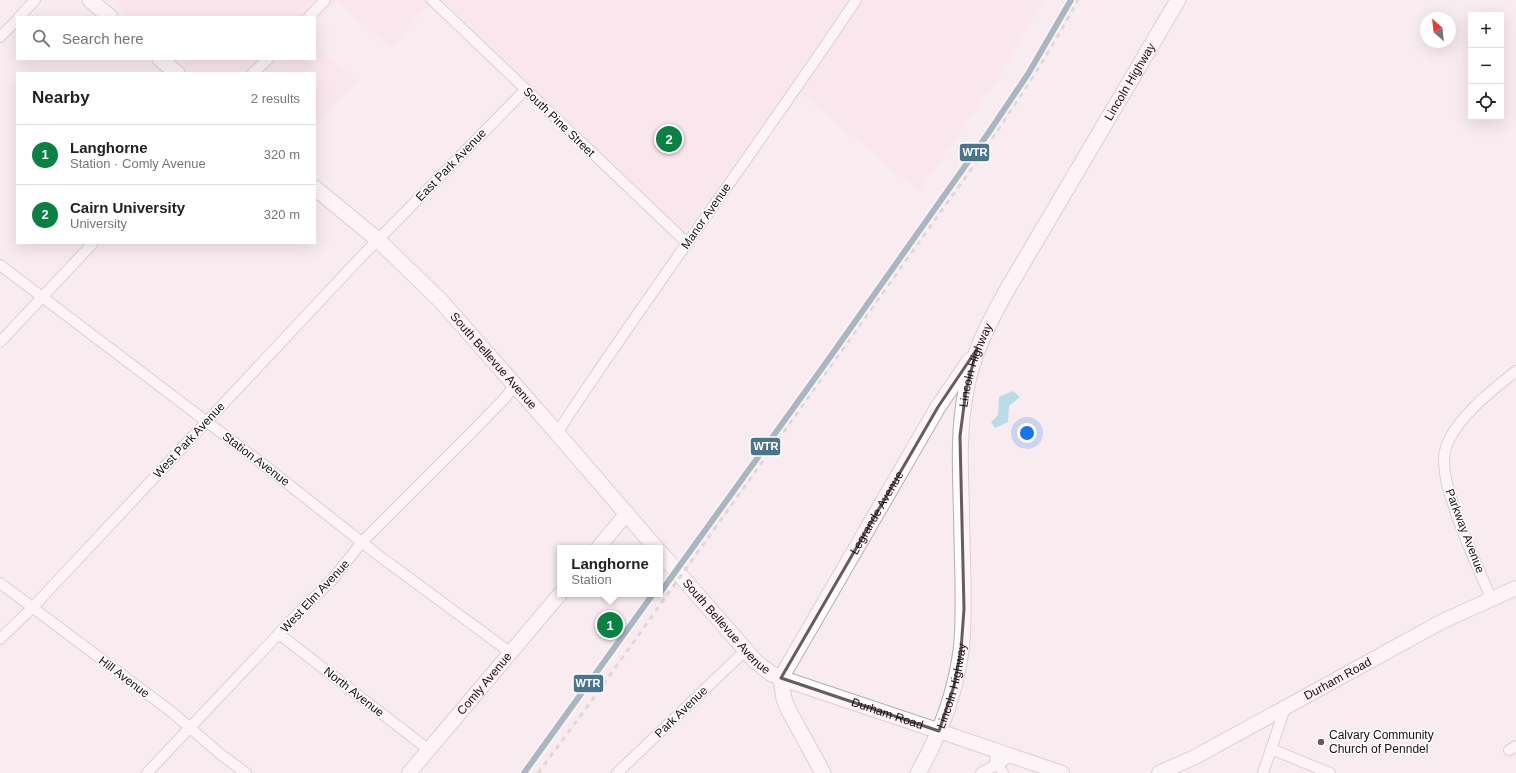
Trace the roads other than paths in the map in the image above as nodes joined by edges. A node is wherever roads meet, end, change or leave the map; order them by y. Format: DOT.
graph roads {
  1 [pos="35,0"];
  2 [pos="90,0"];
  3 [pos="325,0"];
  4 [pos="432,0"];
  5 [pos="856,0"];
  6 [pos="1178,0"];
  7 [pos="20,16"];
  8 [pos="109,16"];
  9 [pos="310,16"];
  10 [pos="16,21"];
  11 [pos="0,38"];
  12 [pos="161,60"];
  13 [pos="267,60"];
  14 [pos="176,72"];
  15 [pos="254,72"];
  16 [pos="525,90"];
  17 [pos="316,189"];
  18 [pos="378,240"];
  19 [pos="687,243"];
  20 [pos="92,244"];
  21 [pos="0,265"];
  22 [pos="43,297"];
  23 [pos="0,342"];
  24 [pos="977,349"];
  25 [pos="1516,371"];
  26 [pos="515,384"];
  27 [pos="208,422"];
  28 [pos="557,433"];
  29 [pos="627,513"];
  30 [pos="362,542"];
  31 [pos="600,545"];
  32 [pos="654,545"];
  33 [pos="663,555"];
  34 [pos="0,583"];
  35 [pos="1516,588"];
  36 [pos="558,597"];
  37 [pos="1491,598"];
  38 [pos="32,608"];
  39 [pos="279,634"];
  40 [pos="0,639"];
  41 [pos="746,650"];
  42 [pos="511,653"];
  43 [pos="781,678"];
  44 [pos="1285,708"];
  45 [pos="190,729"];
  46 [pos="939,731"];
  47 [pos="989,748"];
  48 [pos="1272,749"];
  49 [pos="429,750"];
  50 [pos="1012,756"];
  51 [pos="1000,768"];
  52 [pos="147,773"];
  53 [pos="246,773"];
  54 [pos="409,773"];
  55 [pos="617,773"];
  56 [pos="823,773"];
  57 [pos="918,773"];
  58 [pos="981,773"];
  59 [pos="1062,773"];
  60 [pos="1160,773"];
  61 [pos="1263,773"];
  62 [pos="1330,773"];
  1 -- 7 [label="street"];
  2 -- 8 [label="main road"];
  3 -- 9 [label="street"];
  4 -- 16 [label="street, South Pine Street"];
  5 -- 19 [label="street, Manor Avenue"];
  6 -- 24 [label="main road, Lincoln Highway"];
  10 -- 11 [label="street"];
  12 -- 14 [label="main road"];
  13 -- 15 [label="street"];
  16 -- 18 [label="street, East Park Avenue"];
  16 -- 19 [label="street, South Pine Street"];
  17 -- 18 [label="main road, South Bellevue Avenue"];
  18 -- 26 [label="main road, South Bellevue Avenue"];
  18 -- 27 [label="street, West Park Avenue"];
  19 -- 28 [label="street, Manor Avenue"];
  20 -- 22 [label="street"];
  21 -- 22 [label="street, Station Avenue"];
  22 -- 23 [label="street"];
  22 -- 27 [label="street, Station Avenue"];
  24 -- 43 [label="main road, Legrande Avenue"];
  24 -- 46 [label="main road, Lincoln Highway"];
  25 -- 37 [label="street, Parkway Avenue"];
  26 -- 28 [label="main road, South Bellevue Avenue"];
  26 -- 30 [label="street, West Elm Avenue"];
  27 -- 30 [label="street, Station Avenue"];
  27 -- 38 [label="street, West Park Avenue"];
  28 -- 29 [label="main road, South Bellevue Avenue"];
  29 -- 31 [label="main road"];
  29 -- 32 [label="main road, South Bellevue Avenue"];
  30 -- 39 [label="street, West Elm Avenue"];
  30 -- 42 [label="street, Station Avenue"];
  33 -- 41 [label="main road, South Bellevue Avenue"];
  34 -- 38 [label="street, Hill Avenue"];
  35 -- 37 [label="main road, Durham Road"];
  36 -- 42 [label="main road, Comly Avenue"];
  37 -- 44 [label="main road, Durham Road"];
  38 -- 40 [label="street, West Park Avenue"];
  38 -- 45 [label="street, Hill Avenue"];
  39 -- 45 [label="street, West Elm Avenue"];
  39 -- 49 [label="street, North Avenue"];
  41 -- 43 [label="main road, South Bellevue Avenue"];
  41 -- 55 [label="street, Park Avenue"];
  42 -- 49 [label="main road, Comly Avenue"];
  43 -- 46 [label="main road, Durham Road"];
  43 -- 56 [label="main road"];
  44 -- 48 [label="street"];
  44 -- 60 [label="main road, Durham Road"];
  45 -- 52 [label="street, West Elm Avenue"];
  45 -- 53 [label="street, Hill Avenue"];
  46 -- 47 [label="main road, Durham Road"];
  46 -- 57 [label="main road, Lincoln Highway"];
  47 -- 50 [label="main road, Durham Road"];
  47 -- 51 [label="street"];
  48 -- 61 [label="street"];
  48 -- 62 [label="street"];
  49 -- 54 [label="main road, Comly Avenue"];
  50 -- 51 [label="street"];
  50 -- 59 [label="main road, Durham Road"];
  51 -- 58 [label="street"];
}
